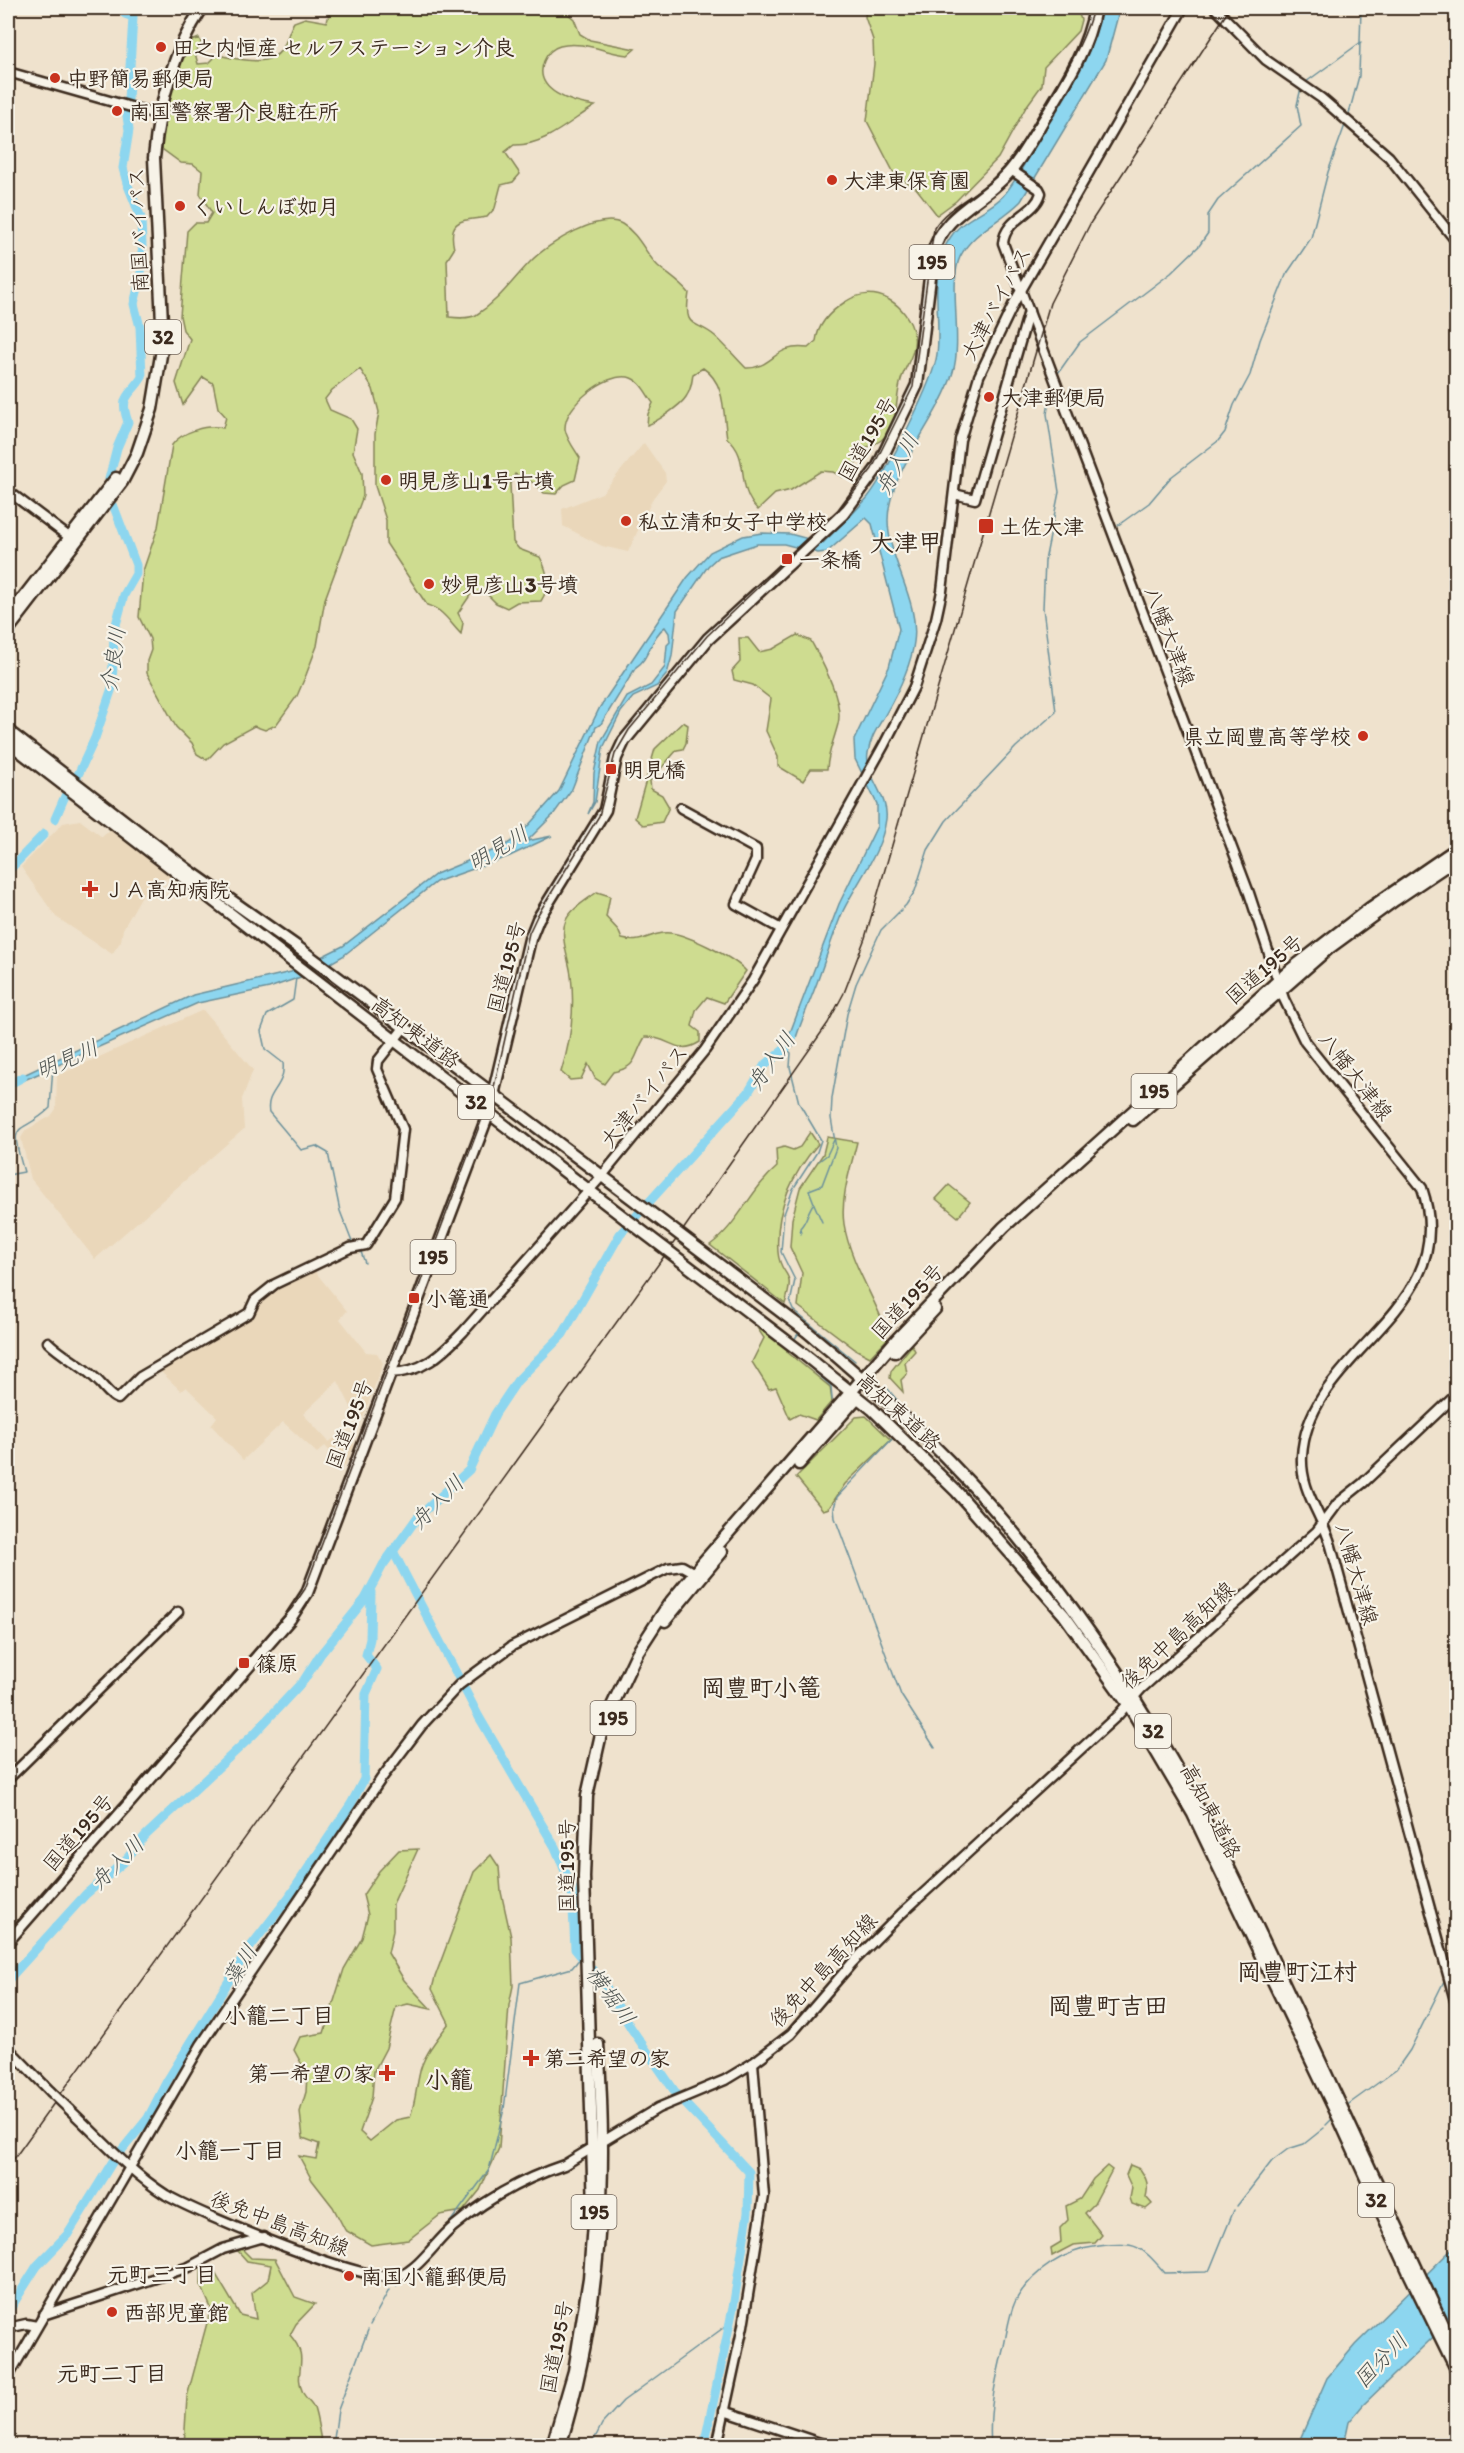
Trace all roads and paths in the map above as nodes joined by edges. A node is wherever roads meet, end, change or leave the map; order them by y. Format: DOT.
graph roads {
  1 [pos="194,8"];
  2 [pos="202,8"];
  3 [pos="1095,8"];
  4 [pos="1184,8"];
  5 [pos="1215,8"];
  6 [pos="8,72"];
  7 [pos="155,114"];
  8 [pos="1014,172"];
  9 [pos="1456,241"];
  10 [pos="1022,290"];
  11 [pos="1029,310"];
  12 [pos="8,491"];
  13 [pos="954,494"];
  14 [pos="71,541"];
  15 [pos="8,617"];
  16 [pos="8,630"];
  17 [pos="8,731"];
  18 [pos="8,742"];
  19 [pos="681,808"];
  20 [pos="1456,849"];
  21 [pos="1456,859"];
  22 [pos="782,929"];
  23 [pos="1280,985"];
  24 [pos="403,1029"];
  25 [pos="394,1041"];
  26 [pos="494,1096"];
  27 [pos="489,1112"];
  28 [pos="601,1177"];
  29 [pos="590,1190"];
  30 [pos="1436,1245"];
  31 [pos="1432,1265"];
  32 [pos="48,1342"];
  33 [pos="389,1373"];
  34 [pos="866,1381"];
  35 [pos="854,1395"];
  36 [pos="1456,1395"];
  37 [pos="1324,1524"];
  38 [pos="698,1575"];
  39 [pos="178,1612"];
  40 [pos="1130,1701"];
  41 [pos="8,1779"];
  42 [pos="8,1941"];
  43 [pos="1456,2004"];
  44 [pos="8,2049"];
  45 [pos="753,2063"];
  46 [pos="598,2144"];
  47 [pos="129,2167"];
  48 [pos="264,2237"];
  49 [pos="44,2315"];
  50 [pos="37,2326"];
  51 [pos="8,2328"];
  52 [pos="1446,2337"];
  53 [pos="1456,2353"];
  54 [pos="1456,2369"];
  55 [pos="8,2378"];
  56 [pos="724,2411"];
  57 [pos="552,2445"];
  58 [pos="560,2445"];
  59 [pos="717,2445"];
  60 [pos="829,2445"];
  1 -- 7 [label="highway, 南国バイパス / 32"];
  2 -- 7 [label="highway, 南国バイパス / 32"];
  3 -- 8 [label="highway, 国道195号 / 195"];
  4 -- 10 [label="main road, 大津バイパス"];
  5 -- 9 [label="main road"];
  6 -- 7 [label="main road"];
  7 -- 14 [label="highway, 南国バイパス / 32"];
  8 -- 10 [label="main road, 八幡大津線"];
  8 -- 26 [label="highway, 国道195号 / 195"];
  10 -- 11 [label="main road, 八幡大津線"];
  10 -- 13 [label="main road, 大津バイパス"];
  11 -- 13 [label="main road"];
  11 -- 23 [label="main road, 八幡大津線"];
  12 -- 14 [label="main road"];
  13 -- 22 [label="main road, 大津バイパス"];
  14 -- 15 [label="highway, 南国バイパス / 32"];
  14 -- 16 [label="highway, 南国バイパス / 32"];
  17 -- 24 [label="highway, 高知東道路 / 32"];
  18 -- 25 [label="highway, 高知東道路 / 32"];
  19 -- 22 [label="main road"];
  20 -- 23 [label="highway, 国道195号 / 195"];
  21 -- 23 [label="highway, 国道195号 / 195"];
  22 -- 28 [label="main road, 大津バイパス"];
  23 -- 30 [label="main road, 八幡大津線"];
  23 -- 34 [label="highway, 国道195号 / 195"];
  24 -- 25 [label="main road"];
  24 -- 26 [label="highway, 高知東道路 / 32"];
  25 -- 27 [label="highway, 高知東道路 / 32"];
  25 -- 32 [label="main road"];
  26 -- 27 [label="highway, 国道195号 / 195"];
  26 -- 28 [label="highway, 高知東道路 / 32"];
  27 -- 29 [label="highway, 高知東道路 / 32"];
  27 -- 33 [label="highway, 国道195号 / 195"];
  28 -- 29 [label="main road, 大津バイパス"];
  28 -- 34 [label="highway, 高知東道路 / 32, bridge"];
  29 -- 33 [label="main road, 大津バイパス"];
  29 -- 35 [label="highway, 高知東道路 / 32, bridge"];
  31 -- 37 [label="main road, 八幡大津線"];
  33 -- 42 [label="highway, 国道195号 / 195"];
  34 -- 35 [label="highway, 国道195号 / 195"];
  34 -- 40 [label="highway, 高知東道路 / 32"];
  35 -- 38 [label="highway, 国道195号 / 195"];
  35 -- 40 [label="highway, 高知東道路 / 32"];
  36 -- 37 [label="main road, 後免中島高知線"];
  37 -- 40 [label="main road, 後免中島高知線"];
  37 -- 43 [label="main road, 八幡大津線"];
  38 -- 46 [label="highway, 国道195号 / 195"];
  38 -- 47 [label="main road"];
  39 -- 41 [label="main road"];
  40 -- 45 [label="main road, 後免中島高知線"];
  40 -- 52 [label="highway, 高知東道路 / 32"];
  44 -- 47 [label="main road, 後免中島高知線, bridge"];
  45 -- 46 [label="main road, 後免中島高知線"];
  45 -- 56 [label="main road"];
  46 -- 48 [label="main road, 後免中島高知線"];
  46 -- 57 [label="highway, 国道195号 / 195"];
  46 -- 58 [label="highway, 国道195号 / 195"];
  47 -- 48 [label="main road, 後免中島高知線"];
  47 -- 49 [label="main road"];
  48 -- 49 [label="main road"];
  49 -- 50 [label="main road"];
  50 -- 51 [label="main road"];
  50 -- 55 [label="main road"];
  52 -- 53 [label="highway, 高知東道路 / 32"];
  52 -- 54 [label="highway, 高知東道路 / 32"];
  56 -- 59 [label="main road"];
  56 -- 60 [label="main road"];
}
